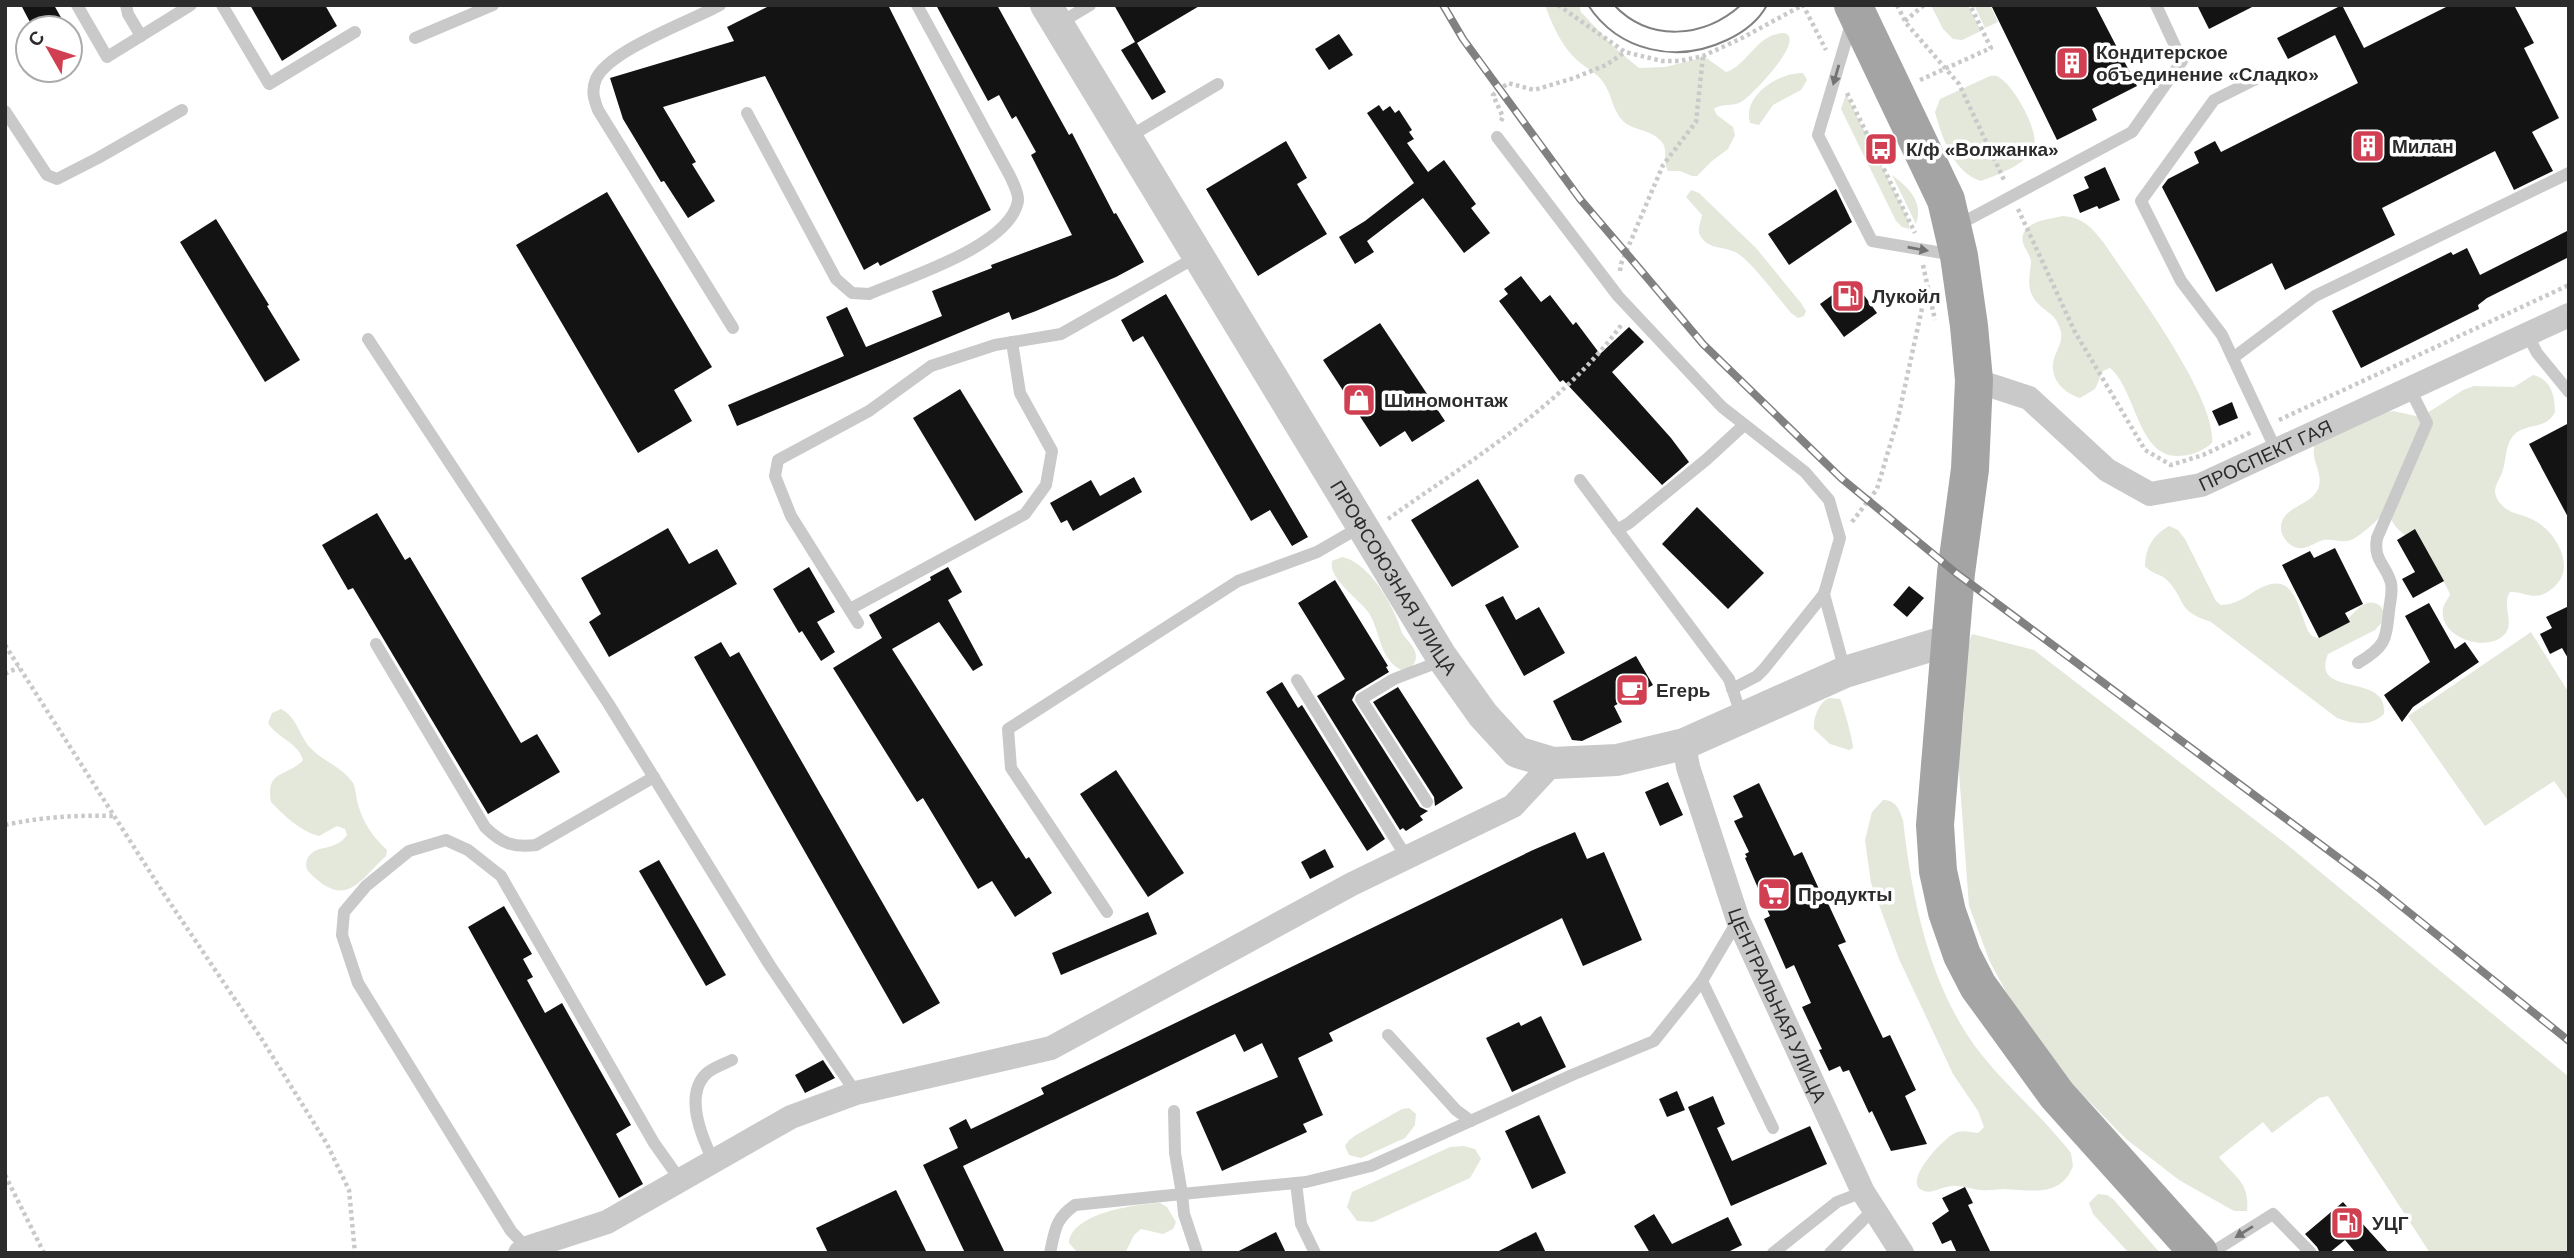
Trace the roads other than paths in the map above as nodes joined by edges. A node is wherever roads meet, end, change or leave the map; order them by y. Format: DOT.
graph roads {
  1 [pos="77,5"];
  2 [pos="126,5"];
  3 [pos="191,5"];
  4 [pos="222,5"];
  5 [pos="492,5"];
  6 [pos="720,5"];
  7 [pos="916,5"];
  8 [pos="1090,5"];
  9 [pos="2156,5"];
  10 [pos="1052,15"];
  11 [pos="1859,16"];
  12 [pos="355,32"];
  13 [pos="141,36"];
  14 [pos="415,37"];
  15 [pos="2264,75"];
  16 [pos="1218,84"];
  17 [pos="182,110"];
  18 [pos="5,111"];
  19 [pos="747,113"];
  20 [pos="1497,137"];
  21 [pos="1127,138"];
  22 [pos="2569,173"];
  23 [pos="1956,242"];
  24 [pos="1198,256"];
  25 [pos="2569,315"];
  26 [pos="733,328"];
  27 [pos="2528,334"];
  28 [pos="368,339"];
  29 [pos="1012,342"];
  30 [pos="2233,358"];
  31 [pos="1974,380"];
  32 [pos="2410,389"];
  33 [pos="2569,392"];
  34 [pos="1744,425"];
  35 [pos="2276,450"];
  36 [pos="1580,480"];
  37 [pos="1365,529"];
  38 [pos="1617,530"];
  39 [pos="1824,594"];
  40 [pos="850,609"];
  41 [pos="858,623"];
  42 [pos="1950,640"];
  43 [pos="376,644"];
  44 [pos="1444,660"];
  45 [pos="2358,663"];
  46 [pos="1845,672"];
  47 [pos="1297,680"];
  48 [pos="1737,703"];
  49 [pos="1684,744"];
  50 [pos="1553,764"];
  51 [pos="654,777"];
  52 [pos="1427,802"];
  53 [pos="1406,858"];
  54 [pos="1107,912"];
  55 [pos="1738,920"];
  56 [pos="1702,981"];
  57 [pos="1388,1035"];
  58 [pos="732,1060"];
  59 [pos="856,1093"];
  60 [pos="1174,1111"];
  61 [pos="1471,1121"];
  62 [pos="1773,1128"];
  63 [pos="714,1161"];
  64 [pos="681,1181"];
  65 [pos="1296,1183"];
  66 [pos="1182,1194"];
  67 [pos="1868,1201"];
  68 [pos="523,1251"];
  69 [pos="1050,1253"];
  70 [pos="1197,1253"];
  71 [pos="1315,1253"];
  72 [pos="1773,1253"];
  73 [pos="1829,1253"];
  74 [pos="1902,1253"];
  75 [pos="2199,1253"];
  76 [pos="2211,1253"];
  77 [pos="2311,1253"];
  1 -- 13 [label="lane"];
  2 -- 13 [label="lane"];
  3 -- 13 [label="lane"];
  4 -- 12 [label="lane"];
  5 -- 14 [label="lane"];
  6 -- 26 [label="lane"];
  7 -- 19 [label="lane"];
  8 -- 10 [label="lane"];
  9 -- 23 [label="lane"];
  10 -- 21 [label="street, ПРОФСОЮЗНАЯ УЛИЦА"];
  11 -- 23 [label="main road"];
  11 -- 23 [label="lane, one-way"];
  15 -- 30 [label="lane"];
  16 -- 21 [label="lane"];
  17 -- 18 [label="lane"];
  20 -- 34 [label="lane"];
  21 -- 24 [label="street, ПРОФСОЮЗНАЯ УЛИЦА"];
  22 -- 30 [label="lane"];
  23 -- 31 [label="main road"];
  24 -- 29 [label="lane"];
  24 -- 37 [label="street, ПРОФСОЮЗНАЯ УЛИЦА"];
  25 -- 27 [label="street, ПРОСПЕКТ ГАЯ"];
  27 -- 32 [label="street, ПРОСПЕКТ ГАЯ"];
  27 -- 33 [label="lane"];
  28 -- 51 [label="lane"];
  29 -- 40 [label="lane"];
  29 -- 40 [label="lane"];
  30 -- 35 [label="lane"];
  31 -- 35 [label="street, ПРОСПЕКТ ГАЯ"];
  31 -- 42 [label="main road"];
  32 -- 35 [label="street, ПРОСПЕКТ ГАЯ"];
  32 -- 45 [label="lane"];
  34 -- 38 [label="lane"];
  34 -- 39 [label="lane"];
  36 -- 38 [label="lane"];
  37 -- 44 [label="street, ПРОФСОЮЗНАЯ УЛИЦА"];
  37 -- 54 [label="lane"];
  38 -- 48 [label="lane"];
  39 -- 46 [label="lane"];
  39 -- 48 [label="lane"];
  40 -- 41 [label="lane"];
  42 -- 46 [label="street, ПРОФСОЮЗНАЯ УЛИЦА"];
  42 -- 75 [label="main road"];
  43 -- 51 [label="lane"];
  44 -- 50 [label="street, ПРОФСОЮЗНАЯ УЛИЦА"];
  44 -- 52 [label="lane"];
  46 -- 48 [label="street, ПРОФСОЮЗНАЯ УЛИЦА"];
  47 -- 53 [label="lane"];
  48 -- 49 [label="street, ПРОФСОЮЗНАЯ УЛИЦА"];
  49 -- 50 [label="street, ПРОФСОЮЗНАЯ УЛИЦА"];
  49 -- 55 [label="street, ЦЕНТРАЛЬНАЯ УЛИЦА"];
  50 -- 53 [label="street"];
  51 -- 59 [label="lane"];
  53 -- 59 [label="street"];
  55 -- 56 [label="lane"];
  55 -- 67 [label="street, ЦЕНТРАЛЬНАЯ УЛИЦА"];
  56 -- 61 [label="lane"];
  56 -- 62 [label="lane"];
  57 -- 61 [label="lane"];
  58 -- 63 [label="lane"];
  59 -- 63 [label="street"];
  60 -- 66 [label="lane"];
  61 -- 65 [label="lane"];
  63 -- 64 [label="street"];
  64 -- 68 [label="street"];
  64 -- 68 [label="lane"];
  65 -- 66 [label="lane"];
  65 -- 71 [label="lane"];
  66 -- 69 [label="lane"];
  66 -- 70 [label="lane"];
  67 -- 72 [label="lane"];
  67 -- 73 [label="lane"];
  67 -- 74 [label="street, ЦЕНТРАЛЬНАЯ УЛИЦА"];
  77 -- 76 [label="lane, one-way"];
}
